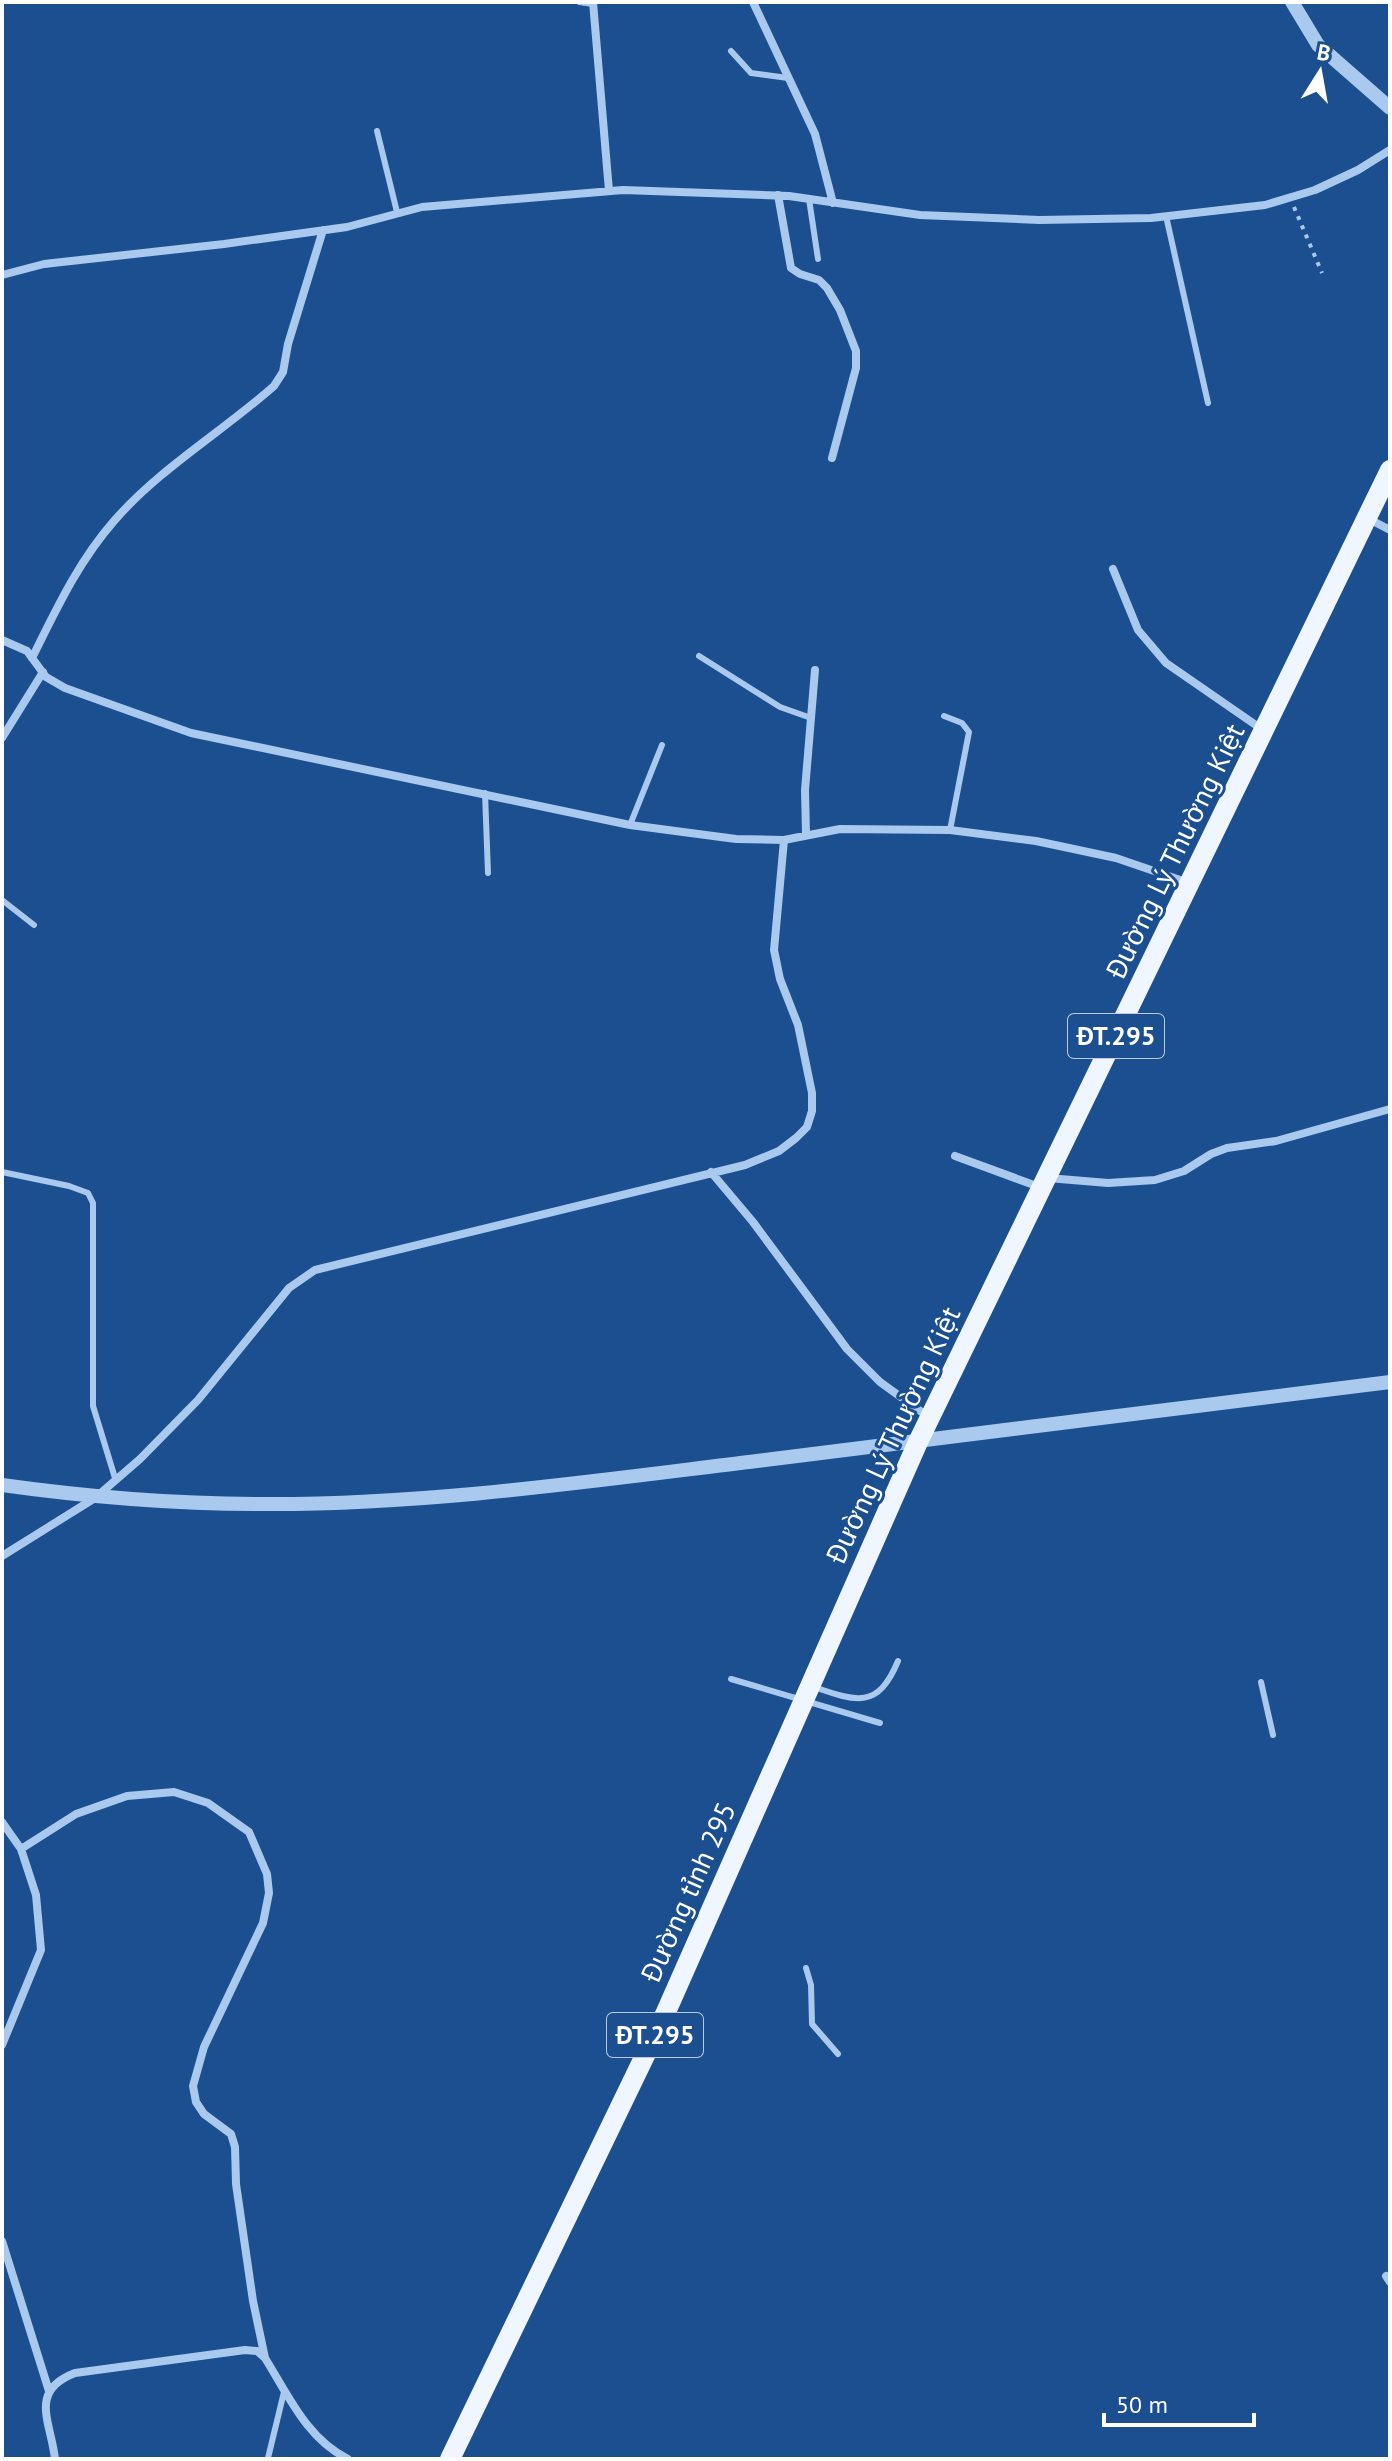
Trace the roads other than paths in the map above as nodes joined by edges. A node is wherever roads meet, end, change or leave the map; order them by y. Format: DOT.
graph roads {
  1 [pos="579,2"];
  2 [pos="753,2"];
  3 [pos="1292,2"];
  4 [pos="593,3"];
  5 [pos="731,51"];
  6 [pos="788,78"];
  7 [pos="1390,108"];
  8 [pos="377,131"];
  9 [pos="1390,150"];
  10 [pos="609,191"];
  11 [pos="778,195"];
  12 [pos="809,199"];
  13 [pos="833,203"];
  14 [pos="397,212"];
  15 [pos="1166,216"];
  16 [pos="323,230"];
  17 [pos="818,259"];
  18 [pos="2,275"];
  19 [pos="1208,403"];
  20 [pos="832,458"];
  21 [pos="1390,470"];
  22 [pos="1368,519"];
  23 [pos="1390,530"];
  24 [pos="1113,569"];
  25 [pos="2,640"];
  26 [pos="699,656"];
  27 [pos="32,658"];
  28 [pos="815,670"];
  29 [pos="43,672"];
  30 [pos="944,716"];
  31 [pos="811,718"];
  32 [pos="1265,731"];
  33 [pos="2,738"];
  34 [pos="662,745"];
  35 [pos="485,793"];
  36 [pos="630,825"];
  37 [pos="950,830"];
  38 [pos="806,835"];
  39 [pos="784,840"];
  40 [pos="488,873"];
  41 [pos="1191,883"];
  42 [pos="2,900"];
  43 [pos="34,925"];
  44 [pos="1390,1109"];
  45 [pos="955,1156"];
  46 [pos="2,1172"];
  47 [pos="711,1172"];
  48 [pos="1045,1181"];
  49 [pos="1390,1382"];
  50 [pos="930,1419"];
  51 [pos="918,1442"];
  52 [pos="115,1478"];
  53 [pos="2,1485"];
  54 [pos="95,1498"];
  55 [pos="2,1556"];
  56 [pos="846,1604"];
  57 [pos="898,1661"];
  58 [pos="731,1679"];
  59 [pos="1261,1682"];
  60 [pos="807,1693"];
  61 [pos="880,1723"];
  62 [pos="1273,1735"];
  63 [pos="2,1822"];
  64 [pos="21,1849"];
  65 [pos="806,1968"];
  66 [pos="2,2045"];
  67 [pos="838,2054"];
  68 [pos="2,2241"];
  69 [pos="265,2358"];
  70 [pos="49,2391"];
  71 [pos="285,2391"];
  72 [pos="268,2458"];
  73 [pos="55,2459"];
  74 [pos="348,2459"];
  75 [pos="450,2459"];
  1 -- 4 [label="lane"];
  2 -- 6 [label="street"];
  3 -- 7 [label="street"];
  4 -- 10 [label="street"];
  5 -- 6 [label="lane"];
  6 -- 13 [label="street"];
  8 -- 14 [label="lane"];
  9 -- 15 [label="street"];
  10 -- 11 [label="street"];
  10 -- 14 [label="street"];
  11 -- 12 [label="street"];
  11 -- 20 [label="street"];
  12 -- 13 [label="street"];
  12 -- 17 [label="lane"];
  13 -- 15 [label="street"];
  14 -- 16 [label="street"];
  15 -- 19 [label="lane"];
  16 -- 18 [label="street"];
  16 -- 27 [label="street"];
  21 -- 22 [label="main road, Đường Lý Thường Kiệt / ĐT.295"];
  22 -- 23 [label="street"];
  22 -- 32 [label="main road, Đường Lý Thường Kiệt / ĐT.295"];
  24 -- 32 [label="street"];
  25 -- 27 [label="street"];
  26 -- 31 [label="lane"];
  27 -- 29 [label="street"];
  28 -- 31 [label="street"];
  29 -- 33 [label="street"];
  29 -- 35 [label="street"];
  30 -- 37 [label="lane"];
  31 -- 38 [label="street"];
  32 -- 41 [label="main road, Đường Lý Thường Kiệt / ĐT.295"];
  34 -- 36 [label="lane"];
  35 -- 36 [label="street"];
  35 -- 40 [label="lane"];
  36 -- 39 [label="street"];
  37 -- 38 [label="street"];
  37 -- 41 [label="street"];
  38 -- 39 [label="street"];
  39 -- 47 [label="street"];
  41 -- 48 [label="main road, Đường Lý Thường Kiệt / ĐT.295"];
  42 -- 43 [label="lane"];
  44 -- 48 [label="street"];
  45 -- 48 [label="street"];
  46 -- 52 [label="lane"];
  47 -- 50 [label="street"];
  47 -- 52 [label="street"];
  48 -- 50 [label="main road, Đường Lý Thường Kiệt / ĐT.295"];
  49 -- 51 [label="street"];
  50 -- 51 [label="main road, Đường Lý Thường Kiệt / ĐT.295"];
  51 -- 54 [label="street"];
  51 -- 56 [label="main road, Đường Lý Thường Kiệt / ĐT.295"];
  52 -- 54 [label="street"];
  53 -- 54 [label="street"];
  54 -- 55 [label="street"];
  56 -- 60 [label="main road, Đường tỉnh 295 / ĐT.295"];
  57 -- 60 [label="lane"];
  58 -- 60 [label="lane"];
  59 -- 62 [label="lane"];
  60 -- 61 [label="lane"];
  60 -- 75 [label="main road, Đường tỉnh 295 / ĐT.295"];
  63 -- 64 [label="street"];
  64 -- 66 [label="street"];
  64 -- 69 [label="street"];
  65 -- 67 [label="lane"];
  68 -- 70 [label="street"];
  69 -- 70 [label="street"];
  69 -- 71 [label="street"];
  70 -- 73 [label="street"];
  71 -- 72 [label="lane"];
  71 -- 74 [label="street"];
}
